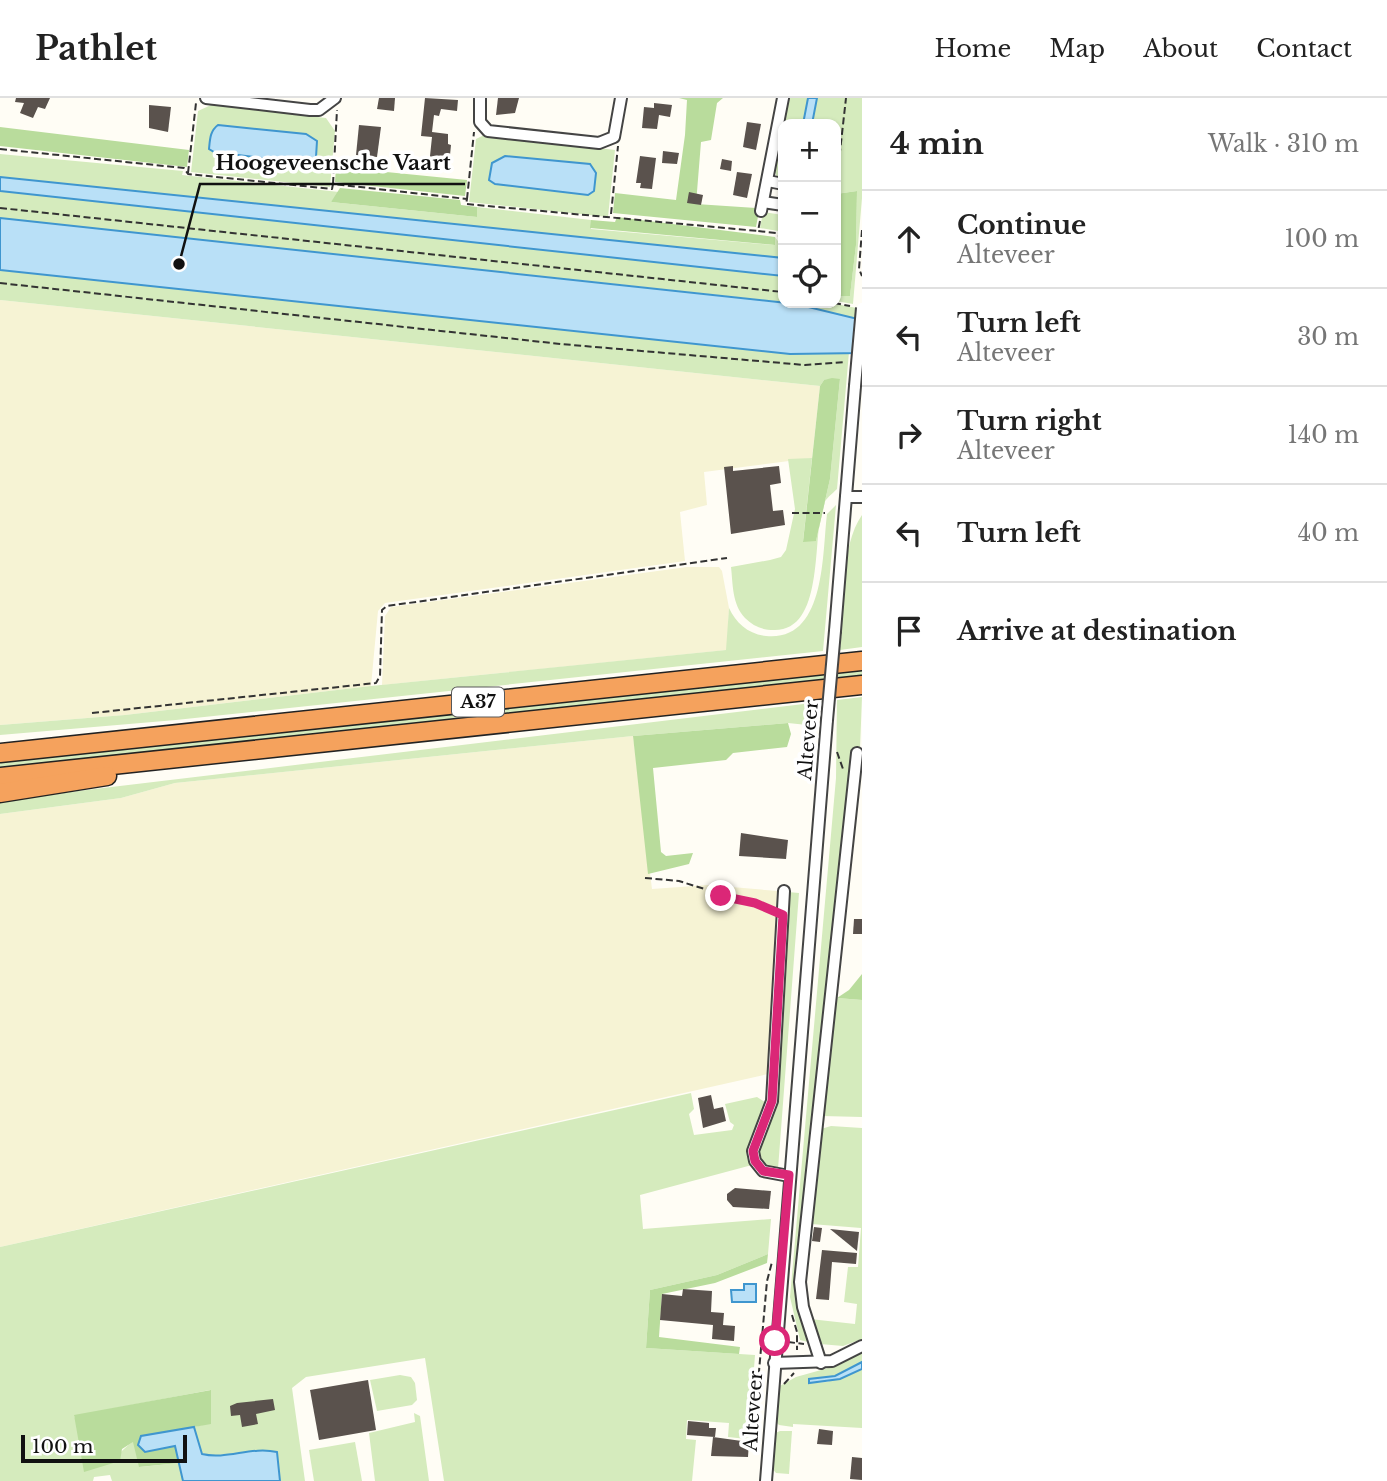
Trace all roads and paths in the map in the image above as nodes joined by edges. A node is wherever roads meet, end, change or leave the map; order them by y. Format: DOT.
graph roads {
  1 [pos="197,98"];
  2 [pos="206,98"];
  3 [pos="481,98"];
  4 [pos="621,98"];
  5 [pos="783,98"];
  6 [pos="846,98"];
  7 [pos="336,102"];
  8 [pos="480,121"];
  9 [pos="617,131"];
  10 [pos="0,149"];
  11 [pos="188,173"];
  12 [pos="768,181"];
  13 [pos="837,182"];
  14 [pos="778,183"];
  15 [pos="333,184"];
  16 [pos="467,199"];
  17 [pos="778,205"];
  18 [pos="762,206"];
  19 [pos="0,208"];
  20 [pos="611,215"];
  21 [pos="862,230"];
  22 [pos="758,231"];
  23 [pos="778,235"];
  24 [pos="862,276"];
  25 [pos="0,283"];
  26 [pos="778,291"];
  27 [pos="857,307"];
  28 [pos="852,363"];
  29 [pos="846,497"];
  30 [pos="862,497"];
  31 [pos="793,513"];
  32 [pos="825,513"];
  33 [pos="727,558"];
  34 [pos="862,661"];
  35 [pos="862,685"];
  36 [pos="92,713"];
  37 [pos="232,752"];
  38 [pos="0,753"];
  39 [pos="857,753"];
  40 [pos="0,777"];
  41 [pos="0,793"];
  42 [pos="645,878"];
  43 [pos="784,891"];
  44 [pos="783,915"];
  45 [pos="789,1175"];
  46 [pos="862,1346"];
  47 [pos="774,1363"];
  48 [pos="821,1363"];
  49 [pos="758,1384"];
  50 [pos="759,1432"];
  51 [pos="766,1481"];
  1 -- 11 [label="path"];
  2 -- 7 [label="street"];
  3 -- 8 [label="street"];
  4 -- 9 [label="street"];
  5 -- 12 [label="street"];
  6 -- 13 [label="path"];
  7 -- 15 [label="path"];
  8 -- 9 [label="street"];
  8 -- 16 [label="path"];
  9 -- 20 [label="path"];
  10 -- 11 [label="path"];
  11 -- 15 [label="path"];
  12 -- 14 [label="street"];
  12 -- 18 [label="street"];
  15 -- 16 [label="path"];
  16 -- 20 [label="path"];
  17 -- 18 [label="street"];
  18 -- 22 [label="path"];
  19 -- 26 [label="path"];
  20 -- 22 [label="path"];
  21 -- 24 [label="path"];
  22 -- 23 [label="path"];
  25 -- 28 [label="path"];
  27 -- 29 [label="street, Alteveer, bridge"];
  29 -- 30 [label="street"];
  29 -- 45 [label="street, Alteveer, bridge"];
  31 -- 32 [label="path"];
  33 -- 36 [label="path"];
  34 -- 38 [label="highway, A37"];
  35 -- 37 [label="highway, A37"];
  37 -- 40 [label="highway, A37"];
  37 -- 41 [label="highway, A37"];
  39 -- 48 [label="street"];
  42 -- 44 [label="path"];
  43 -- 44 [label="street"];
  44 -- 45 [label="street"];
  45 -- 47 [label="street, Alteveer"];
  46 -- 48 [label="street"];
  47 -- 48 [label="street"];
  47 -- 51 [label="street, Alteveer"];
  49 -- 50 [label="path, Alteveer"];
}
